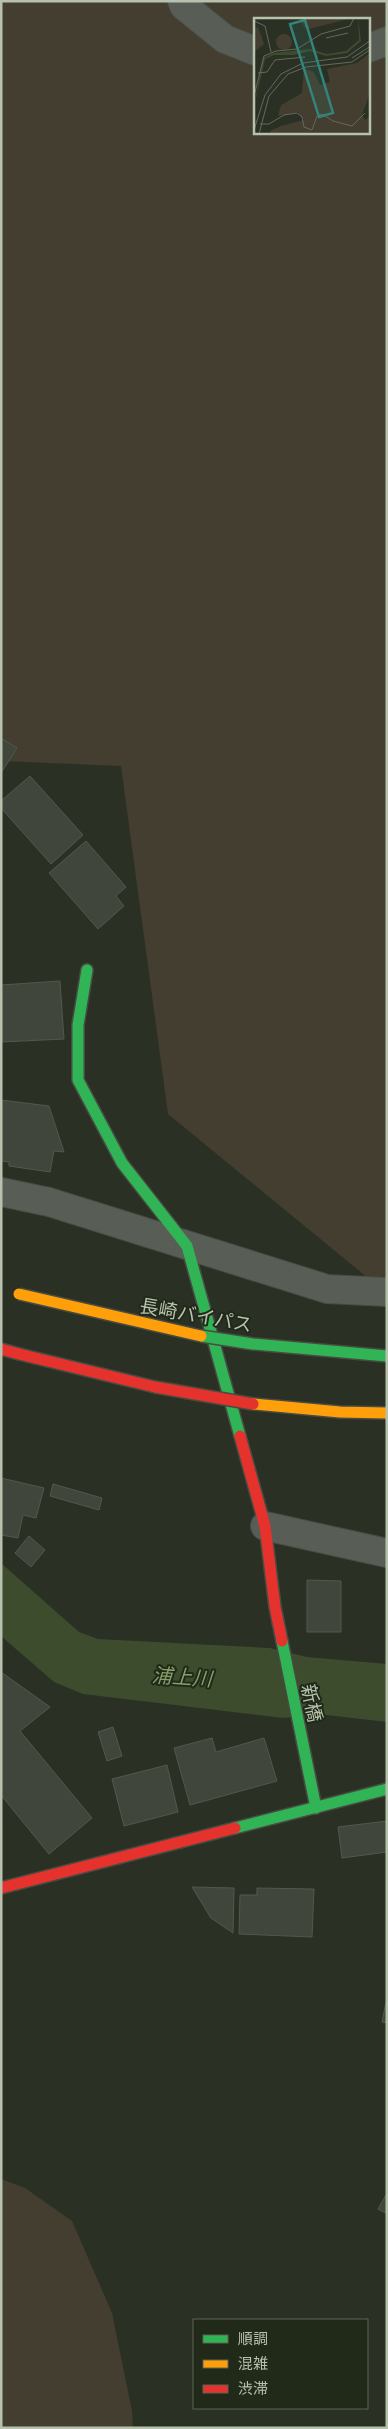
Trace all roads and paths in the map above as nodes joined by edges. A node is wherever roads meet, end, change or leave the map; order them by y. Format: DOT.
graph roads {
  1 [pos="182,1"];
  2 [pos="387,41"];
  3 [pos="370,48"];
  4 [pos="254,50"];
  5 [pos="87,970"];
  6 [pos="1,1192"];
  7 [pos="187,1246"];
  8 [pos="387,1292"];
  9 [pos="15,1293"];
  10 [pos="1,1349"];
  11 [pos="387,1356"];
  12 [pos="387,1414"];
  13 [pos="265,1526"];
  14 [pos="387,1553"];
  15 [pos="387,1789"];
  16 [pos="316,1807"];
  17 [pos="1,1888"];
  1 -- 4 [label="street"];
  2 -- 3 [label="street"];
  5 -- 7 [label="main road"];
  6 -- 7 [label="street"];
  7 -- 8 [label="street"];
  7 -- 13 [label="main road, 新橋"];
  9 -- 11 [label="main road, 長崎バイパス, bridge"];
  10 -- 12 [label="main road, bridge"];
  13 -- 14 [label="street"];
  13 -- 16 [label="main road, 新橋"];
  15 -- 16 [label="main road"];
  16 -- 17 [label="main road"];
}
